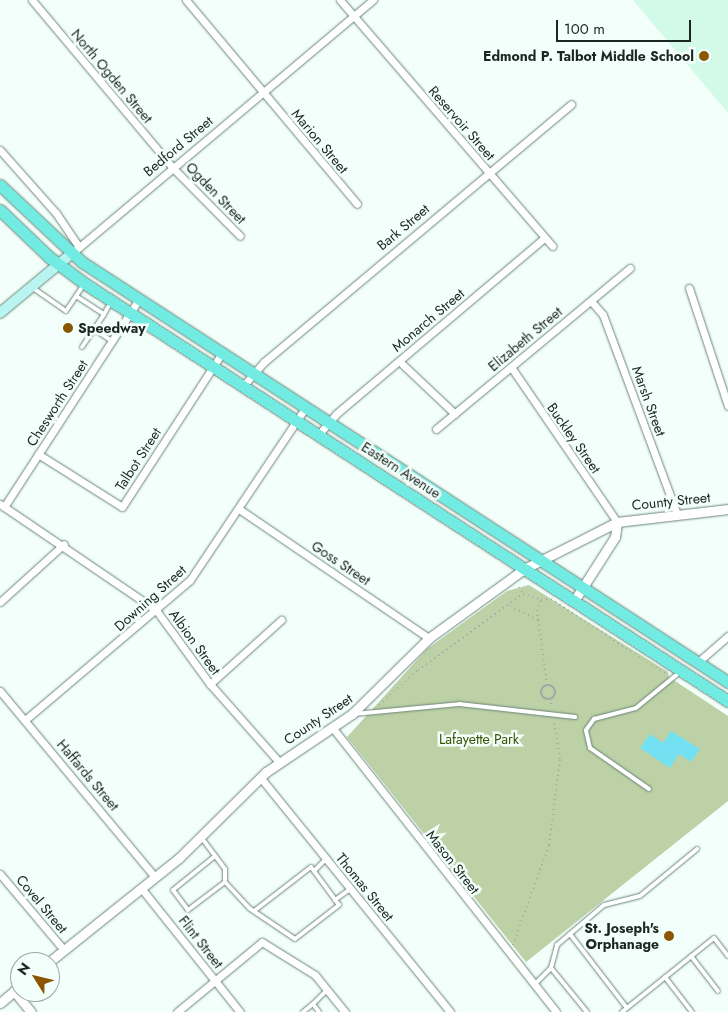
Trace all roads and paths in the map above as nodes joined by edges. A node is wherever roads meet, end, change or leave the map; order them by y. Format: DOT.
graph roads {
  1 [pos="32,0"];
  2 [pos="186,0"];
  3 [pos="340,0"];
  4 [pos="373,0"];
  5 [pos="354,16"];
  6 [pos="264,93"];
  7 [pos="571,104"];
  8 [pos="0,150"];
  9 [pos="173,168"];
  10 [pos="487,172"];
  11 [pos="0,185"];
  12 [pos="357,204"];
  13 [pos="0,210"];
  14 [pos="240,236"];
  15 [pos="544,238"];
  16 [pos="552,246"];
  17 [pos="75,251"];
  18 [pos="58,265"];
  19 [pos="630,268"];
  20 [pos="84,283"];
  21 [pos="32,287"];
  22 [pos="689,288"];
  23 [pos="76,296"];
  24 [pos="139,299"];
  25 [pos="112,301"];
  26 [pos="591,301"];
  27 [pos="0,313"];
  28 [pos="130,313"];
  29 [pos="104,314"];
  30 [pos="94,329"];
  31 [pos="112,341"];
  32 [pos="82,347"];
  33 [pos="222,353"];
  34 [pos="398,361"];
  35 [pos="213,367"];
  36 [pos="511,367"];
  37 [pos="253,373"];
  38 [pos="243,386"];
  39 [pos="728,406"];
  40 [pos="306,407"];
  41 [pos="455,414"];
  42 [pos="297,421"];
  43 [pos="328,421"];
  44 [pos="436,429"];
  45 [pos="318,435"];
  46 [pos="38,454"];
  47 [pos="2,505"];
  48 [pos="239,509"];
  49 [pos="728,509"];
  50 [pos="677,514"];
  51 [pos="617,522"];
  52 [pos="64,544"];
  53 [pos="540,559"];
  54 [pos="524,569"];
  55 [pos="519,587"];
  56 [pos="583,587"];
  57 [pos="523,594"];
  58 [pos="541,600"];
  59 [pos="574,600"];
  60 [pos="0,602"];
  61 [pos="509,606"];
  62 [pos="156,610"];
  63 [pos="281,620"];
  64 [pos="539,620"];
  65 [pos="728,636"];
  66 [pos="428,638"];
  67 [pos="698,662"];
  68 [pos="677,675"];
  69 [pos="728,682"];
  70 [pos="210,684"];
  71 [pos="546,685"];
  72 [pos="0,691"];
  73 [pos="550,698"];
  74 [pos="728,700"];
  75 [pos="352,714"];
  76 [pos="553,714"];
  77 [pos="365,715"];
  78 [pos="575,717"];
  79 [pos="25,720"];
  80 [pos="332,727"];
  81 [pos="279,762"];
  82 [pos="260,777"];
  83 [pos="649,789"];
  84 [pos="201,837"];
  85 [pos="697,849"];
  86 [pos="214,856"];
  87 [pos="326,859"];
  88 [pos="314,871"];
  89 [pos="0,874"];
  90 [pos="155,877"];
  91 [pos="225,882"];
  92 [pos="141,888"];
  93 [pos="350,889"];
  94 [pos="335,900"];
  95 [pos="254,910"];
  96 [pos="570,934"];
  97 [pos="64,950"];
  98 [pos="60,953"];
  99 [pos="510,954"];
  100 [pos="691,956"];
  101 [pos="728,956"];
  102 [pos="551,968"];
  103 [pos="666,977"];
  104 [pos="215,981"];
  105 [pos="534,985"];
  106 [pos="327,990"];
  107 [pos="718,991"];
  108 [pos="10,995"];
  109 [pos="0,1003"];
  110 [pos="313,1004"];
  111 [pos="627,1008"];
  112 [pos="177,1012"];
  113 [pos="240,1012"];
  114 [pos="303,1012"];
  115 [pos="319,1012"];
  116 [pos="345,1012"];
  117 [pos="450,1012"];
  118 [pos="556,1012"];
  119 [pos="588,1012"];
  120 [pos="622,1012"];
  121 [pos="692,1012"];
  1 -- 9 [label="street, North Ogden Street"];
  2 -- 6 [label="street, Marion Street"];
  3 -- 5 [label="street, Reservoir Street"];
  4 -- 5 [label="street, Bedford Street"];
  5 -- 6 [label="street, Bedford Street"];
  5 -- 10 [label="street, Reservoir Street"];
  6 -- 9 [label="street, Bedford Street"];
  6 -- 12 [label="street, Marion Street"];
  7 -- 10 [label="street, Bark Street"];
  8 -- 17 [label="street"];
  9 -- 14 [label="street, Ogden Street"];
  9 -- 17 [label="street, Bedford Street"];
  10 -- 15 [label="street, Reservoir Street"];
  10 -- 37 [label="street, Bark Street"];
  11 -- 17 [label="main road, Eastern Avenue"];
  13 -- 18 [label="main road, Eastern Avenue"];
  15 -- 16 [label="street, Reservoir Street"];
  15 -- 34 [label="street, Monarch Street"];
  17 -- 18 [label="main road, Bedford Street"];
  17 -- 24 [label="main road, Eastern Avenue"];
  18 -- 20 [label="main road, Eastern Avenue"];
  18 -- 21 [label="main road, Bedford Street"];
  19 -- 26 [label="street, Elizabeth Street"];
  20 -- 23 [label="lane"];
  20 -- 25 [label="main road, Eastern Avenue"];
  21 -- 23 [label="lane"];
  21 -- 27 [label="main road, Bedford Street"];
  22 -- 39 [label="street"];
  23 -- 29 [label="lane"];
  24 -- 28 [label="street, Chesworth Street"];
  24 -- 33 [label="main road, Eastern Avenue"];
  25 -- 28 [label="main road, Eastern Avenue"];
  25 -- 29 [label="lane"];
  26 -- 36 [label="street, Elizabeth Street"];
  26 -- 50 [label="street, Marsh Street"];
  28 -- 31 [label="street, Chesworth Street"];
  28 -- 35 [label="main road, Eastern Avenue"];
  29 -- 30 [label="lane"];
  30 -- 31 [label="lane"];
  30 -- 32 [label="lane"];
  31 -- 46 [label="street, Chesworth Street"];
  33 -- 35 [label="street"];
  33 -- 37 [label="main road, Eastern Avenue"];
  34 -- 41 [label="street"];
  34 -- 43 [label="street, Monarch Street"];
  35 -- 38 [label="main road, Eastern Avenue"];
  35 -- 46 [label="street, Talbot Street"];
  36 -- 41 [label="street, Elizabeth Street"];
  36 -- 51 [label="street, Buckley Street"];
  37 -- 38 [label="street, Bark Street"];
  37 -- 40 [label="main road, Eastern Avenue"];
  38 -- 42 [label="main road, Eastern Avenue"];
  40 -- 42 [label="street, Downing Street"];
  40 -- 43 [label="main road, Eastern Avenue"];
  41 -- 44 [label="street, Elizabeth Street"];
  42 -- 45 [label="main road, Eastern Avenue"];
  42 -- 48 [label="street, Downing Street"];
  43 -- 45 [label="street, Monarch Street"];
  43 -- 53 [label="main road, Eastern Avenue"];
  45 -- 54 [label="main road, Eastern Avenue"];
  46 -- 47 [label="street, Chesworth Street"];
  47 -- 52 [label="street, Albion Street"];
  48 -- 62 [label="street, Downing Street"];
  48 -- 66 [label="street, Goss Street"];
  49 -- 50 [label="street, County Street"];
  50 -- 51 [label="street, County Street"];
  51 -- 53 [label="street, County Street"];
  51 -- 56 [label="street, County Street"];
  52 -- 60 [label="street"];
  52 -- 62 [label="street, Albion Street"];
  53 -- 54 [label="street, County Street"];
  53 -- 56 [label="main road, Eastern Avenue"];
  54 -- 59 [label="main road, Eastern Avenue"];
  54 -- 66 [label="street, County Street"];
  55 -- 57 [label="path"];
  56 -- 59 [label="street, County Street"];
  56 -- 67 [label="main road, Eastern Avenue"];
  57 -- 58 [label="path"];
  57 -- 61 [label="path"];
  58 -- 64 [label="path"];
  58 -- 68 [label="path"];
  59 -- 68 [label="main road, Eastern Avenue"];
  61 -- 64 [label="path"];
  61 -- 77 [label="path"];
  62 -- 70 [label="street, Albion Street"];
  62 -- 79 [label="street, Downing Street"];
  63 -- 70 [label="street"];
  64 -- 71 [label="path"];
  65 -- 67 [label="street"];
  66 -- 75 [label="street, County Street"];
  67 -- 69 [label="main road, Eastern Avenue"];
  68 -- 74 [label="main road, Eastern Avenue"];
  68 -- 83 [label="lane"];
  70 -- 81 [label="street, Albion Street"];
  71 -- 73 [label="path"];
  71 -- 73 [label="path"];
  72 -- 79 [label="street, Haffards Street"];
  73 -- 76 [label="path"];
  75 -- 77 [label="lane"];
  75 -- 80 [label="street, County Street"];
  76 -- 77 [label="lane"];
  76 -- 78 [label="lane"];
  76 -- 99 [label="path"];
  79 -- 90 [label="street, Haffards Street"];
  80 -- 81 [label="street, County Street"];
  80 -- 99 [label="street, Mason Street"];
  81 -- 82 [label="street, County Street"];
  82 -- 84 [label="street, County Street"];
  82 -- 87 [label="street, Thomas Street"];
  84 -- 86 [label="lane"];
  84 -- 90 [label="street, County Street"];
  85 -- 96 [label="lane"];
  86 -- 91 [label="lane"];
  86 -- 91 [label="lane"];
  87 -- 88 [label="lane"];
  87 -- 93 [label="street, Thomas Street"];
  88 -- 94 [label="lane"];
  88 -- 95 [label="lane"];
  89 -- 97 [label="street, Covel Street"];
  90 -- 92 [label="street, County Street"];
  91 -- 95 [label="lane"];
  92 -- 97 [label="street, County Street"];
  92 -- 104 [label="street, Flint Street"];
  93 -- 94 [label="lane"];
  93 -- 117 [label="street, Thomas Street"];
  94 -- 95 [label="lane"];
  96 -- 102 [label="lane"];
  96 -- 111 [label="lane"];
  97 -- 98 [label="street, County Street"];
  99 -- 105 [label="street, Mason Street"];
  100 -- 101 [label="lane"];
  100 -- 103 [label="lane"];
  100 -- 107 [label="lane"];
  102 -- 105 [label="lane"];
  102 -- 119 [label="lane"];
  103 -- 111 [label="lane"];
  103 -- 121 [label="lane"];
  104 -- 106 [label="street"];
  104 -- 112 [label="street"];
  104 -- 113 [label="street, Flint Street"];
  105 -- 118 [label="street, Mason Street"];
  106 -- 110 [label="lane"];
  106 -- 116 [label="street"];
  108 -- 109 [label="street"];
  110 -- 114 [label="lane"];
  110 -- 115 [label="lane"];
  111 -- 120 [label="lane"];
}
